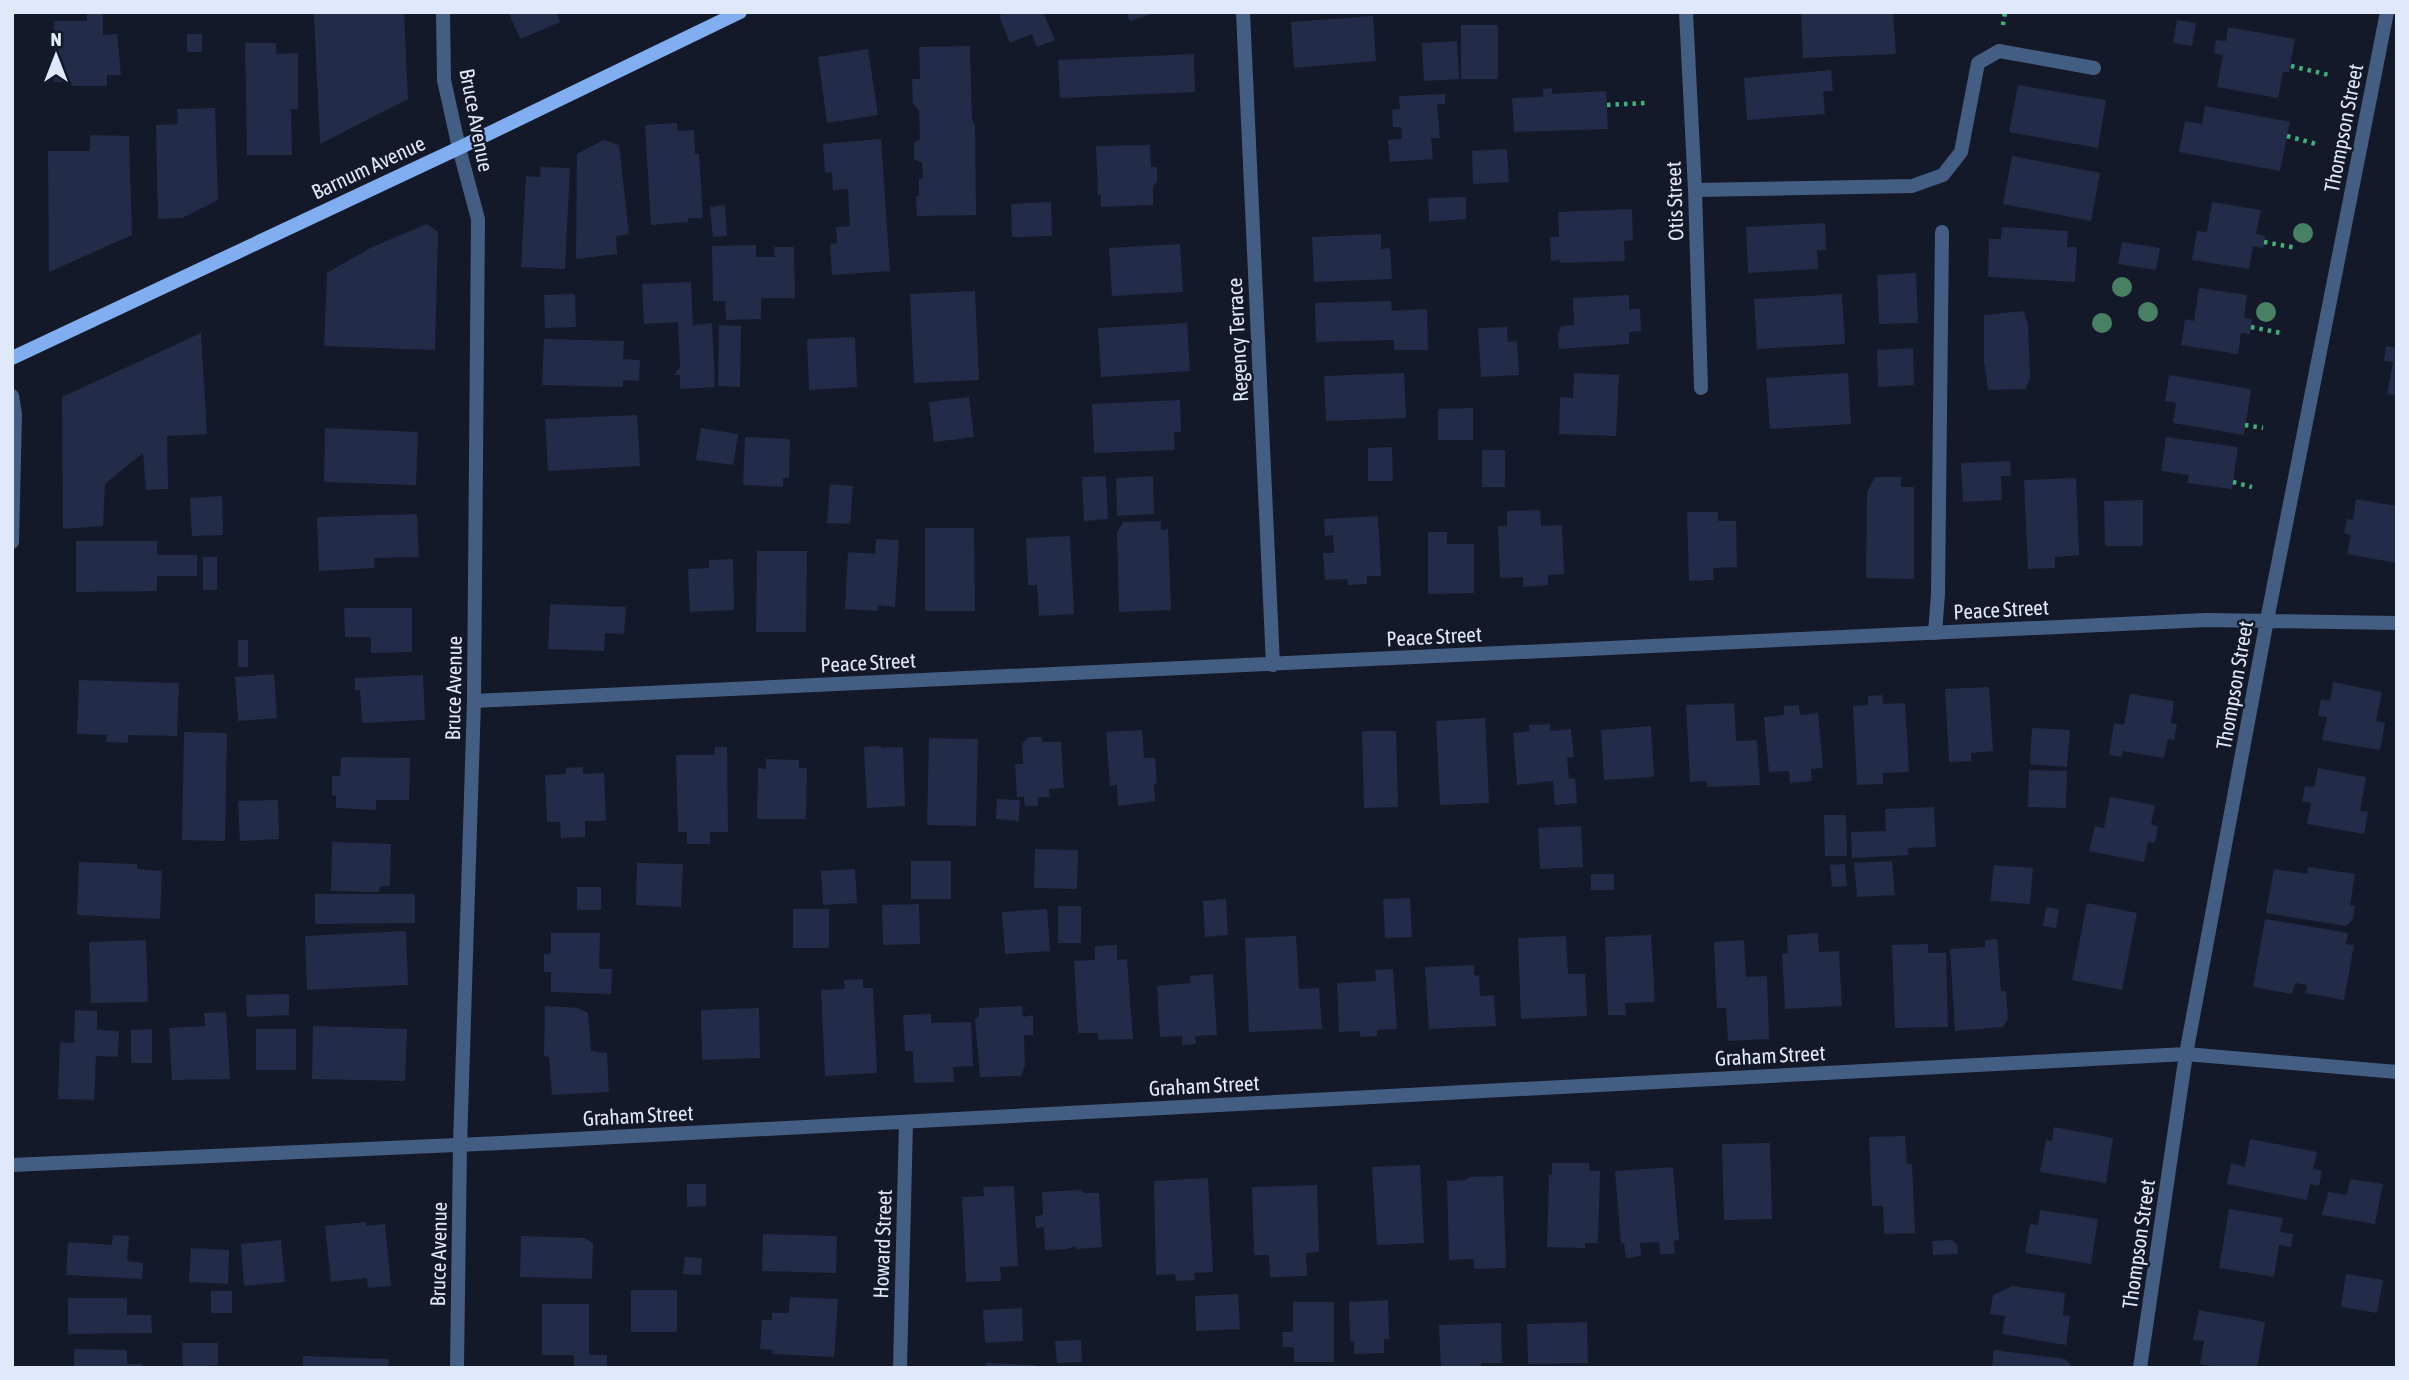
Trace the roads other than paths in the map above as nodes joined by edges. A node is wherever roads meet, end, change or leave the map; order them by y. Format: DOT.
graph roads {
  1 [pos="443,12"];
  2 [pos="1243,12"];
  3 [pos="1686,12"];
  4 [pos="2387,12"];
  5 [pos="735,13"];
  6 [pos="2094,68"];
  7 [pos="458,148"];
  8 [pos="1695,190"];
  9 [pos="1942,232"];
  10 [pos="12,358"];
  11 [pos="1700,388"];
  12 [pos="12,396"];
  13 [pos="12,541"];
  14 [pos="2267,620"];
  15 [pos="2397,623"];
  16 [pos="1935,634"];
  17 [pos="1273,665"];
  18 [pos="474,701"];
  19 [pos="2186,1054"];
  20 [pos="2397,1072"];
  21 [pos="906,1122"];
  22 [pos="460,1145"];
  23 [pos="12,1165"];
  24 [pos="457,1368"];
  25 [pos="900,1368"];
  26 [pos="2140,1368"];
  1 -- 7 [label="street, Bruce Avenue"];
  2 -- 17 [label="street, Regency Terrace"];
  3 -- 8 [label="street, Otis Street"];
  4 -- 14 [label="street, Thompson Street"];
  5 -- 7 [label="main road, Barnum Avenue"];
  6 -- 8 [label="street"];
  7 -- 10 [label="main road, Barnum Avenue"];
  7 -- 18 [label="street, Bruce Avenue"];
  8 -- 11 [label="street, Otis Street"];
  9 -- 16 [label="street"];
  12 -- 13 [label="street"];
  14 -- 15 [label="street, Peace Street"];
  14 -- 16 [label="street, Peace Street"];
  14 -- 19 [label="street, Thompson Street"];
  16 -- 17 [label="street, Peace Street"];
  17 -- 18 [label="street, Peace Street"];
  18 -- 22 [label="street, Bruce Avenue"];
  19 -- 20 [label="street, Graham Street"];
  19 -- 21 [label="street, Graham Street"];
  19 -- 26 [label="street, Thompson Street"];
  21 -- 22 [label="street, Graham Street"];
  21 -- 25 [label="street, Howard Street"];
  22 -- 23 [label="street, Graham Street"];
  22 -- 24 [label="street, Bruce Avenue"];
}
